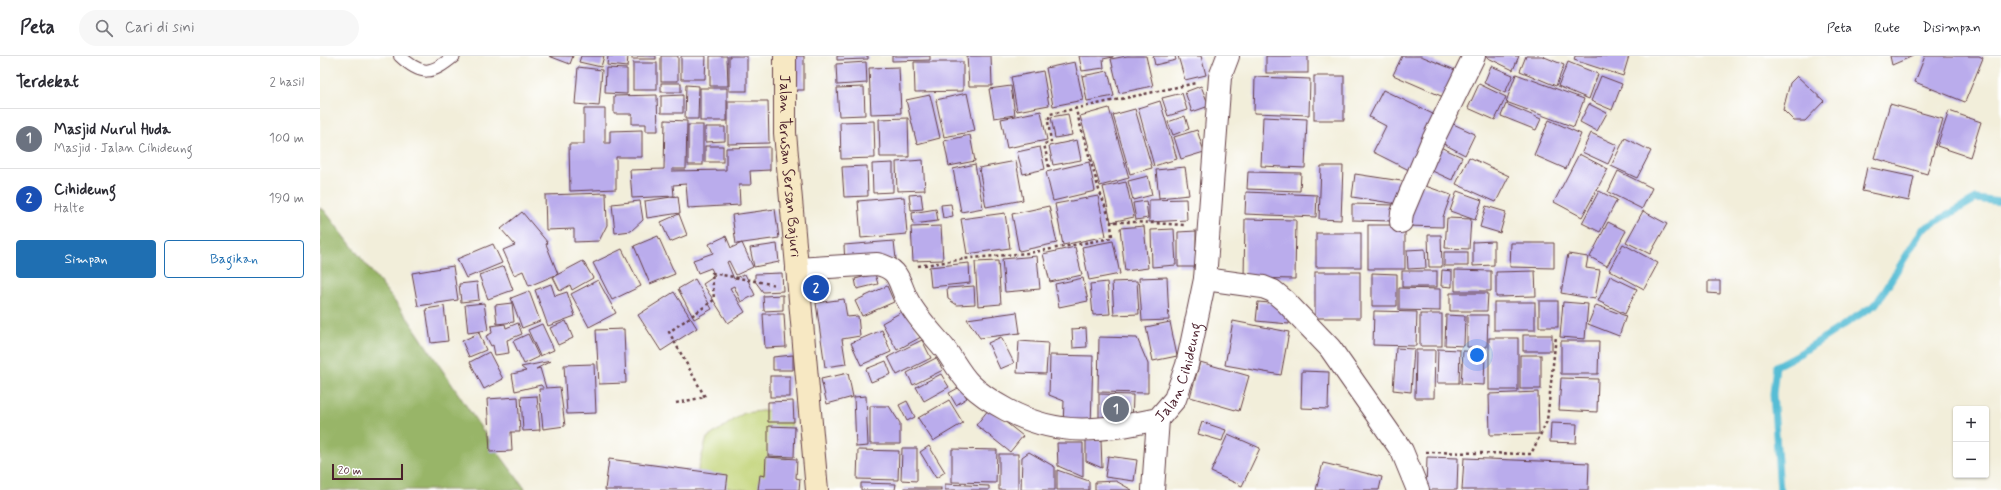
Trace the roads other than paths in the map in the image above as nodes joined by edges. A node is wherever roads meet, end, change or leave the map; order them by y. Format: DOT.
graph roads {
  1 [pos="400,56"];
  2 [pos="454,56"];
  3 [pos="785,56"];
  4 [pos="1228,56"];
  5 [pos="1474,56"];
  6 [pos="1400,222"];
  7 [pos="797,269"];
  8 [pos="1205,279"];
  9 [pos="1158,419"];
  10 [pos="817,490"];
  11 [pos="1153,490"];
  12 [pos="1418,490"];
  1 -- 2 [label="lane"];
  3 -- 7 [label="main road, Jalan Terusan Sersan Bajuri"];
  4 -- 8 [label="street, Jalan Cihideung"];
  5 -- 6 [label="street"];
  7 -- 9 [label="street, Jalan Cihideung"];
  7 -- 10 [label="main road, Jalan Terusan Sersan Bajuri"];
  8 -- 9 [label="street, Jalan Cihideung"];
  8 -- 12 [label="street"];
  9 -- 11 [label="street"];
}
